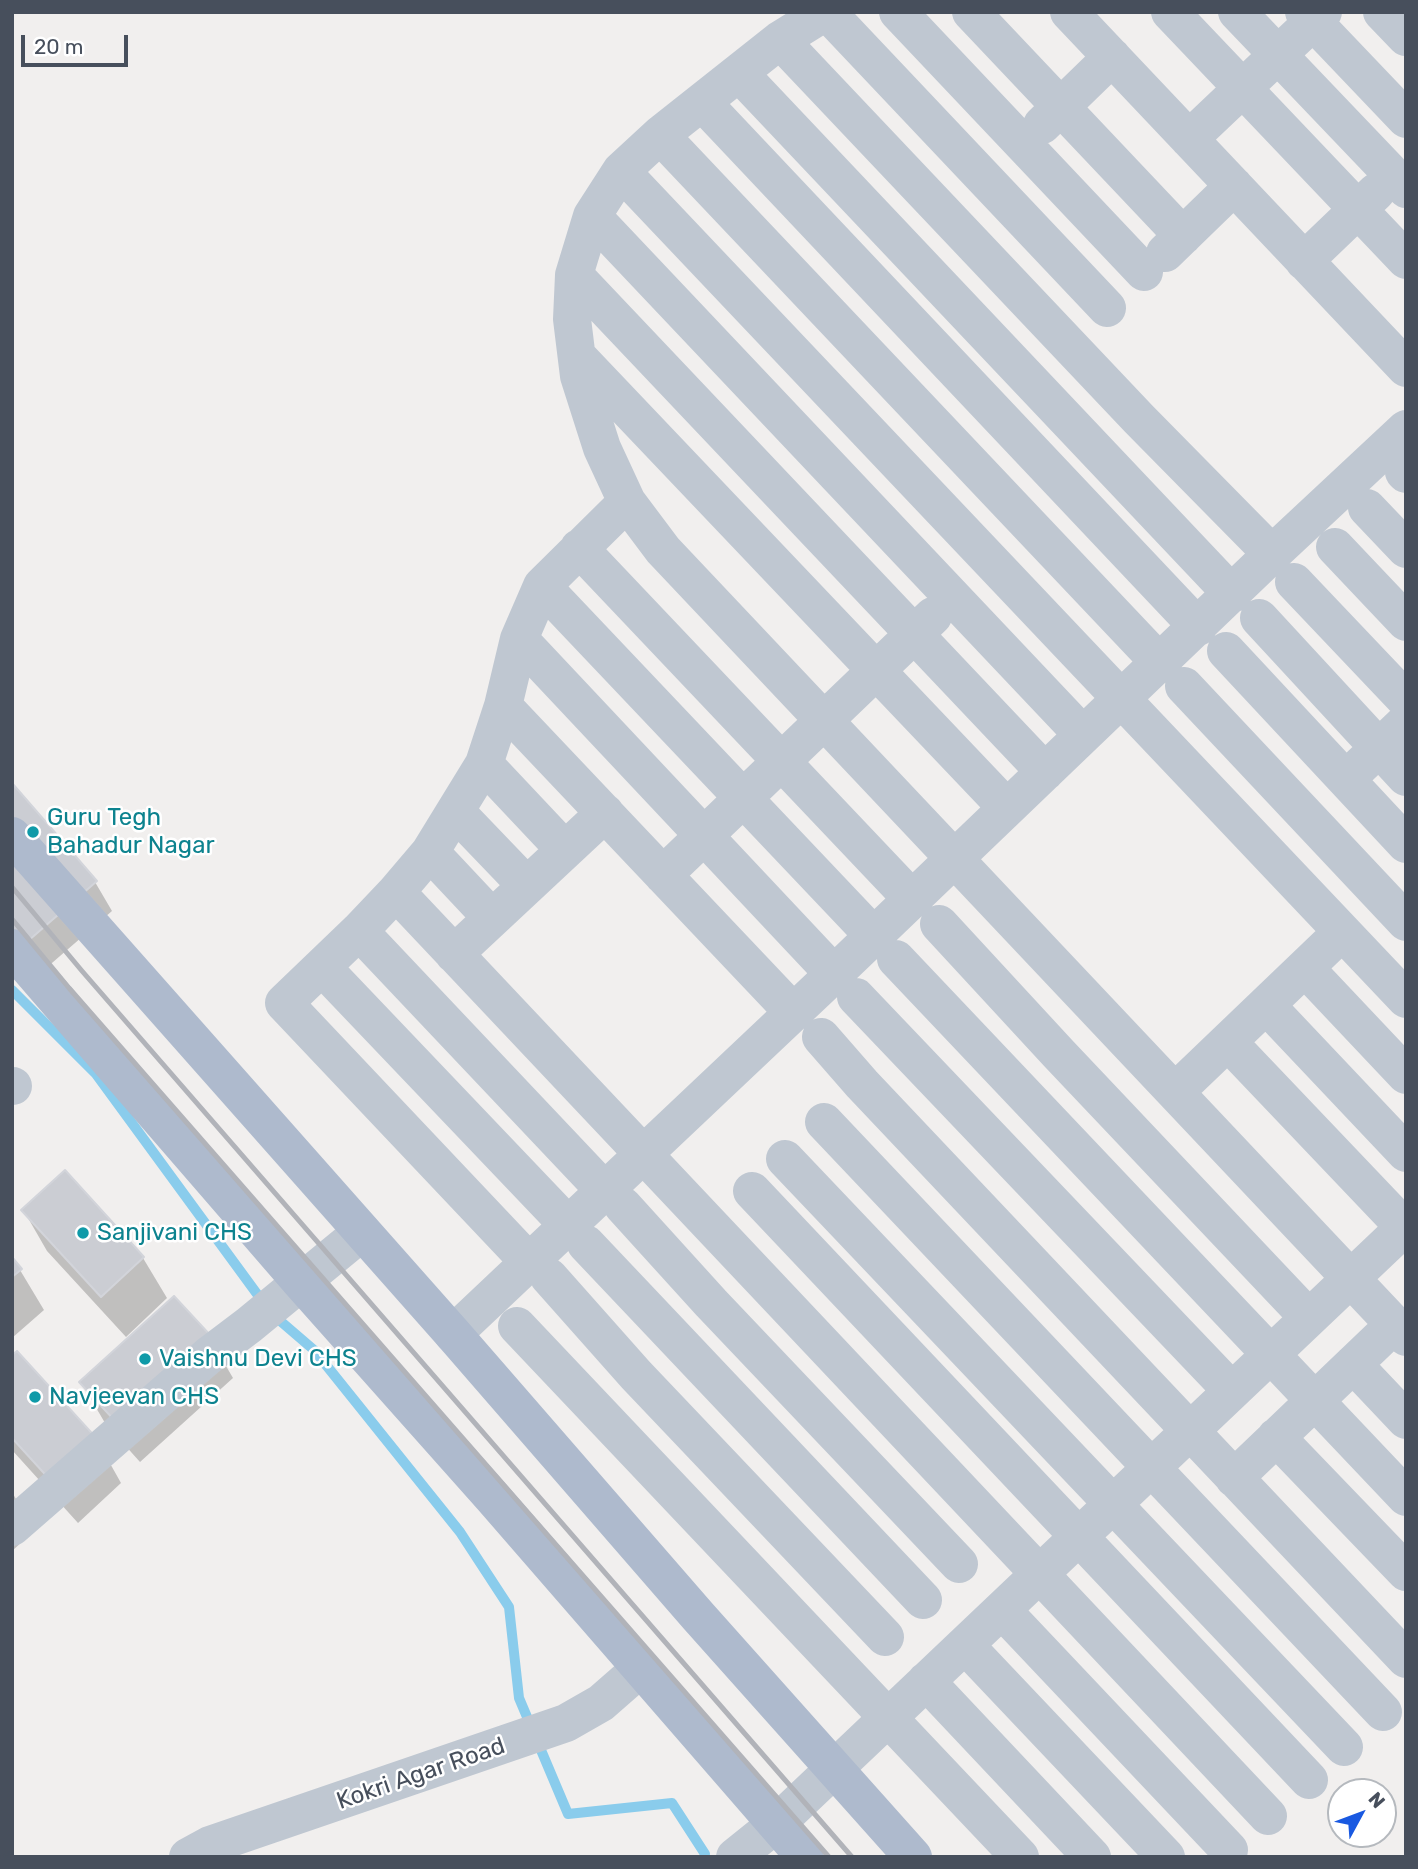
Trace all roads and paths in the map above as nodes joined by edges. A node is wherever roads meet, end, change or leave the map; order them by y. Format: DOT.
graph roads {
  1 [pos="826,12"];
  2 [pos="898,12"];
  3 [pos="971,12"];
  4 [pos="1069,12"];
  5 [pos="1170,12"];
  6 [pos="1237,12"];
  7 [pos="1382,12"];
  8 [pos="1314,15"];
  9 [pos="1406,37"];
  10 [pos="780,40"];
  11 [pos="1278,55"];
  12 [pos="1112,57"];
  13 [pos="739,73"];
  14 [pos="1242,89"];
  15 [pos="702,102"];
  16 [pos="1061,107"];
  17 [pos="1406,119"];
  18 [pos="660,135"];
  19 [pos="1189,139"];
  20 [pos="1022,144"];
  21 [pos="621,171"];
  22 [pos="1402,176"];
  23 [pos="985,179"];
  24 [pos="1234,186"];
  25 [pos="867,209"];
  26 [pos="1357,209"];
  27 [pos="592,216"];
  28 [pos="947,216"];
  29 [pos="1183,236"];
  30 [pos="834,241"];
  31 [pos="1406,260"];
  32 [pos="1304,261"];
  33 [pos="1144,272"];
  34 [pos="574,275"];
  35 [pos="795,277"];
  36 [pos="1023,296"];
  37 [pos="1107,307"];
  38 [pos="756,314"];
  39 [pos="985,333"];
  40 [pos="1068,344"];
  41 [pos="718,350"];
  42 [pos="577,355"];
  43 [pos="951,365"];
  44 [pos="1406,368"];
  45 [pos="679,387"];
  46 [pos="912,401"];
  47 [pos="1139,419"];
  48 [pos="1406,429"];
  49 [pos="873,438"];
  50 [pos="1101,456"];
  51 [pos="835,474"];
  52 [pos="1068,488"];
  53 [pos="627,502"];
  54 [pos="1367,508"];
  55 [pos="797,510"];
  56 [pos="1029,524"];
  57 [pos="758,547"];
  58 [pos="1335,547"];
  59 [pos="579,548"];
  60 [pos="1406,549"];
  61 [pos="991,561"];
  62 [pos="1283,568"];
  63 [pos="542,586"];
  64 [pos="953,597"];
  65 [pos="1245,606"];
  66 [pos="1406,622"];
  67 [pos="914,634"];
  68 [pos="519,639"];
  69 [pos="1212,639"];
  70 [pos="876,671"];
  71 [pos="1172,675"];
  72 [pos="1406,700"];
  73 [pos="503,706"];
  74 [pos="1134,713"];
  75 [pos="824,721"];
  76 [pos="1406,722"];
  77 [pos="1083,735"];
  78 [pos="1378,748"];
  79 [pos="781,762"];
  80 [pos="484,764"];
  81 [pos="1045,772"];
  82 [pos="1406,777"];
  83 [pos="1345,780"];
  84 [pos="743,799"];
  85 [pos="1007,808"];
  86 [pos="456,811"];
  87 [pos="605,813"];
  88 [pos="1306,817"];
  89 [pos="705,835"];
  90 [pos="12,836"];
  91 [pos="1406,844"];
  92 [pos="565,850"];
  93 [pos="430,852"];
  94 [pos="1268,854"];
  95 [pos="954,858"];
  96 [pos="663,875"];
  97 [pos="527,886"];
  98 [pos="396,892"];
  99 [pos="925,911"];
  100 [pos="492,918"];
  101 [pos="1406,922"];
  102 [pos="359,931"];
  103 [pos="1342,932"];
  104 [pos="884,947"];
  105 [pos="12,948"];
  106 [pos="454,954"];
  107 [pos="322,967"];
  108 [pos="1305,968"];
  109 [pos="1399,979"];
  110 [pos="845,986"];
  111 [pos="1266,1005"];
  112 [pos="793,1012"];
  113 [pos="512,1016"];
  114 [pos="821,1037"];
  115 [pos="1228,1042"];
  116 [pos="474,1053"];
  117 [pos="1059,1054"];
  118 [pos="1406,1075"];
  119 [pos="862,1084"];
  120 [pos="438,1088"];
  121 [pos="1021,1091"];
  122 [pos="1175,1092"];
  123 [pos="824,1122"];
  124 [pos="399,1125"];
  125 [pos="982,1128"];
  126 [pos="1221,1141"];
  127 [pos="1406,1153"];
  128 [pos="785,1159"];
  129 [pos="652,1163"];
  130 [pos="940,1168"];
  131 [pos="1179,1181"];
  132 [pos="752,1191"];
  133 [pos="614,1198"];
  134 [pos="902,1204"];
  135 [pos="1140,1218"];
  136 [pos="713,1228"];
  137 [pos="1405,1228"];
  138 [pos="362,1232"];
  139 [pos="577,1235"];
  140 [pos="863,1241"];
  141 [pos="1102,1254"];
  142 [pos="749,1266"];
  143 [pos="539,1269"];
  144 [pos="830,1273"];
  145 [pos="1350,1278"];
  146 [pos="293,1289"];
  147 [pos="1060,1294"];
  148 [pos="711,1303"];
  149 [pos="791,1311"];
  150 [pos="1309,1318"];
  151 [pos="517,1326"];
  152 [pos="1021,1330"];
  153 [pos="1400,1331"];
  154 [pos="453,1334"];
  155 [pos="674,1338"];
  156 [pos="1270,1355"];
  157 [pos="1353,1364"];
  158 [pos="983,1367"];
  159 [pos="636,1375"];
  160 [pos="1231,1391"];
  161 [pos="869,1392"];
  162 [pos="949,1399"];
  163 [pos="1314,1401"];
  164 [pos="597,1411"];
  165 [pos="1406,1420"];
  166 [pos="830,1429"];
  167 [pos="1190,1431"];
  168 [pos="910,1436"];
  169 [pos="1276,1437"];
  170 [pos="793,1464"];
  171 [pos="1152,1468"];
  172 [pos="1234,1478"];
  173 [pos="1035,1491"];
  174 [pos="1406,1497"];
  175 [pos="755,1500"];
  176 [pos="1113,1504"];
  177 [pos="12,1527"];
  178 [pos="997,1528"];
  179 [pos="1079,1536"];
  180 [pos="717,1537"];
  181 [pos="1402,1562"];
  182 [pos="959,1564"];
  183 [pos="1040,1573"];
  184 [pos="1327,1576"];
  185 [pos="923,1600"];
  186 [pos="1353,1603"];
  187 [pos="1002,1609"];
  188 [pos="1289,1613"];
  189 [pos="885,1637"];
  190 [pos="965,1645"];
  191 [pos="1250,1649"];
  192 [pos="1406,1658"];
  193 [pos="641,1668"];
  194 [pos="846,1674"];
  195 [pos="926,1681"];
  196 [pos="1216,1682"];
  197 [pos="1383,1712"];
  198 [pos="888,1718"];
  199 [pos="1181,1723"];
  200 [pos="1345,1747"];
  201 [pos="1147,1762"];
  202 [pos="834,1768"];
  203 [pos="1310,1780"];
  204 [pos="1110,1798"];
  205 [pos="1268,1815"];
  206 [pos="776,1824"];
  207 [pos="1071,1850"];
  208 [pos="1229,1850"];
  209 [pos="188,1857"];
  210 [pos="735,1857"];
  211 [pos="805,1857"];
  212 [pos="913,1857"];
  213 [pos="1020,1857"];
  214 [pos="1166,1857"];
  1 -- 10 [label="street"];
  1 -- 23 [label="street"];
  2 -- 20 [label="street"];
  3 -- 16 [label="street"];
  4 -- 12 [label="street"];
  5 -- 14 [label="street"];
  6 -- 11 [label="street"];
  7 -- 9 [label="street"];
  8 -- 11 [label="street"];
  8 -- 17 [label="street"];
  10 -- 13 [label="street"];
  10 -- 28 [label="street"];
  11 -- 14 [label="street"];
  11 -- 22 [label="street"];
  12 -- 16 [label="street"];
  12 -- 19 [label="street"];
  13 -- 15 [label="street"];
  13 -- 25 [label="street"];
  14 -- 19 [label="street"];
  14 -- 26 [label="street"];
  15 -- 18 [label="street"];
  15 -- 30 [label="street"];
  16 -- 20 [label="street"];
  16 -- 29 [label="street"];
  18 -- 21 [label="street"];
  18 -- 35 [label="street"];
  19 -- 24 [label="street"];
  20 -- 23 [label="street"];
  20 -- 33 [label="street"];
  21 -- 27 [label="street"];
  21 -- 38 [label="street"];
  22 -- 26 [label="street"];
  23 -- 28 [label="street"];
  23 -- 37 [label="street"];
  24 -- 29 [label="street"];
  24 -- 32 [label="street"];
  25 -- 30 [label="street"];
  25 -- 39 [label="street"];
  26 -- 31 [label="street"];
  26 -- 32 [label="street"];
  27 -- 34 [label="street"];
  27 -- 41 [label="street"];
  28 -- 36 [label="street"];
  29 -- 33 [label="street"];
  30 -- 35 [label="street"];
  30 -- 43 [label="street"];
  32 -- 44 [label="street"];
  33 -- 37 [label="street"];
  34 -- 42 [label="street"];
  34 -- 45 [label="street"];
  35 -- 38 [label="street"];
  35 -- 46 [label="street"];
  36 -- 39 [label="street"];
  36 -- 40 [label="street"];
  37 -- 40 [label="street"];
  38 -- 41 [label="street"];
  38 -- 49 [label="street"];
  39 -- 43 [label="street"];
  39 -- 50 [label="street"];
  40 -- 47 [label="street"];
  41 -- 45 [label="street"];
  41 -- 51 [label="street"];
  42 -- 53 [label="street"];
  42 -- 57 [label="street"];
  43 -- 46 [label="street"];
  43 -- 52 [label="street"];
  45 -- 55 [label="street"];
  46 -- 49 [label="street"];
  46 -- 56 [label="street"];
  47 -- 50 [label="street"];
  47 -- 62 [label="street"];
  48 -- 62 [label="street"];
  49 -- 51 [label="street"];
  49 -- 61 [label="street"];
  50 -- 52 [label="street"];
  50 -- 65 [label="street"];
  51 -- 55 [label="street"];
  51 -- 64 [label="street"];
  52 -- 56 [label="street"];
  52 -- 69 [label="street"];
  53 -- 59 [label="street"];
  53 -- 75 [label="street"];
  54 -- 60 [label="street"];
  55 -- 57 [label="street"];
  55 -- 67 [label="street"];
  56 -- 61 [label="street"];
  56 -- 71 [label="street"];
  57 -- 70 [label="street"];
  58 -- 66 [label="street"];
  59 -- 63 [label="street"];
  59 -- 79 [label="street"];
  61 -- 64 [label="street"];
  61 -- 74 [label="street"];
  62 -- 65 [label="street"];
  62 -- 72 [label="street"];
  63 -- 68 [label="street"];
  63 -- 84 [label="street"];
  64 -- 67 [label="street"];
  64 -- 77 [label="street"];
  65 -- 69 [label="street"];
  65 -- 78 [label="street"];
  67 -- 70 [label="street"];
  67 -- 81 [label="street"];
  68 -- 73 [label="street"];
  68 -- 89 [label="street"];
  69 -- 71 [label="street"];
  69 -- 83 [label="street"];
  70 -- 75 [label="street"];
  70 -- 85 [label="street"];
  71 -- 74 [label="street"];
  71 -- 88 [label="street"];
  73 -- 80 [label="street"];
  73 -- 87 [label="street"];
  74 -- 77 [label="street"];
  74 -- 94 [label="street"];
  75 -- 79 [label="street"];
  75 -- 95 [label="street"];
  76 -- 78 [label="street"];
  77 -- 81 [label="street"];
  78 -- 82 [label="street"];
  78 -- 83 [label="street"];
  79 -- 84 [label="street"];
  79 -- 99 [label="street"];
  80 -- 86 [label="street"];
  80 -- 92 [label="street"];
  81 -- 85 [label="street"];
  83 -- 88 [label="street"];
  83 -- 91 [label="street"];
  84 -- 89 [label="street"];
  84 -- 104 [label="street"];
  85 -- 95 [label="street"];
  86 -- 93 [label="street"];
  86 -- 97 [label="street"];
  87 -- 92 [label="street"];
  87 -- 96 [label="street"];
  88 -- 94 [label="street"];
  88 -- 101 [label="street"];
  89 -- 96 [label="street"];
  89 -- 110 [label="street"];
  90 -- 138 [label="main road"];
  92 -- 97 [label="street"];
  93 -- 98 [label="street"];
  93 -- 100 [label="street"];
  94 -- 103 [label="street"];
  95 -- 99 [label="street"];
  95 -- 122 [label="street"];
  96 -- 112 [label="street"];
  97 -- 100 [label="street"];
  98 -- 102 [label="street"];
  98 -- 106 [label="street"];
  99 -- 104 [label="street"];
  99 -- 117 [label="street"];
  100 -- 106 [label="street"];
  102 -- 107 [label="street"];
  102 -- 116 [label="street"];
  103 -- 108 [label="street"];
  103 -- 109 [label="street"];
  104 -- 110 [label="street"];
  104 -- 121 [label="street"];
  105 -- 146 [label="main road"];
  106 -- 113 [label="street"];
  107 -- 120 [label="street"];
  107 -- 124 [label="street"];
  108 -- 111 [label="street"];
  108 -- 118 [label="street"];
  110 -- 112 [label="street"];
  110 -- 125 [label="street"];
  111 -- 115 [label="street"];
  111 -- 127 [label="street"];
  112 -- 129 [label="street"];
  113 -- 116 [label="street"];
  113 -- 129 [label="street"];
  114 -- 119 [label="street"];
  115 -- 122 [label="street"];
  115 -- 137 [label="street"];
  116 -- 120 [label="street"];
  116 -- 133 [label="street"];
  117 -- 121 [label="street"];
  117 -- 131 [label="street"];
  119 -- 123 [label="street"];
  119 -- 130 [label="street"];
  120 -- 124 [label="street"];
  120 -- 139 [label="street"];
  121 -- 125 [label="street"];
  121 -- 135 [label="street"];
  122 -- 126 [label="street"];
  123 -- 128 [label="street"];
  123 -- 134 [label="street"];
  124 -- 143 [label="street"];
  125 -- 130 [label="street"];
  125 -- 141 [label="street"];
  126 -- 131 [label="street"];
  126 -- 145 [label="street"];
  128 -- 132 [label="street"];
  128 -- 140 [label="street"];
  129 -- 133 [label="street"];
  129 -- 136 [label="street"];
  130 -- 134 [label="street"];
  130 -- 147 [label="street"];
  131 -- 135 [label="street"];
  131 -- 150 [label="street"];
  132 -- 136 [label="street"];
  132 -- 144 [label="street"];
  133 -- 139 [label="street"];
  133 -- 148 [label="street"];
  134 -- 140 [label="street"];
  134 -- 152 [label="street"];
  135 -- 141 [label="street"];
  135 -- 156 [label="street"];
  136 -- 142 [label="street"];
  137 -- 145 [label="street"];
  138 -- 146 [label="street"];
  138 -- 154 [label="main road"];
  139 -- 143 [label="street"];
  139 -- 155 [label="street"];
  140 -- 144 [label="street"];
  140 -- 158 [label="street"];
  141 -- 147 [label="street"];
  141 -- 160 [label="street"];
  142 -- 148 [label="street"];
  142 -- 149 [label="street"];
  143 -- 154 [label="street"];
  143 -- 159 [label="street"];
  144 -- 149 [label="street"];
  144 -- 162 [label="street"];
  145 -- 150 [label="street"];
  145 -- 153 [label="street"];
  146 -- 177 [label="street"];
  146 -- 193 [label="main road"];
  147 -- 152 [label="street"];
  147 -- 167 [label="street"];
  148 -- 155 [label="street"];
  148 -- 166 [label="street"];
  149 -- 161 [label="street"];
  150 -- 156 [label="street"];
  151 -- 164 [label="street"];
  152 -- 158 [label="street"];
  152 -- 171 [label="street"];
  153 -- 157 [label="street"];
  154 -- 202 [label="main road"];
  155 -- 159 [label="street"];
  155 -- 170 [label="street"];
  156 -- 160 [label="street"];
  156 -- 163 [label="street"];
  157 -- 163 [label="street"];
  157 -- 165 [label="street"];
  158 -- 162 [label="street"];
  158 -- 176 [label="street"];
  159 -- 164 [label="street"];
  159 -- 175 [label="street"];
  160 -- 167 [label="street"];
  161 -- 166 [label="street"];
  161 -- 168 [label="street"];
  162 -- 168 [label="street"];
  162 -- 173 [label="street"];
  163 -- 169 [label="street"];
  163 -- 174 [label="street"];
  164 -- 180 [label="street"];
  166 -- 170 [label="street"];
  166 -- 182 [label="street"];
  167 -- 171 [label="street"];
  167 -- 172 [label="street"];
  168 -- 178 [label="street"];
  169 -- 172 [label="street"];
  169 -- 181 [label="street"];
  170 -- 175 [label="street"];
  170 -- 185 [label="street"];
  171 -- 176 [label="street"];
  171 -- 188 [label="street"];
  172 -- 184 [label="street"];
  173 -- 178 [label="street"];
  173 -- 179 [label="street"];
  175 -- 180 [label="street"];
  175 -- 189 [label="street"];
  176 -- 179 [label="street"];
  176 -- 191 [label="street"];
  178 -- 182 [label="street"];
  178 -- 183 [label="street"];
  179 -- 183 [label="street"];
  179 -- 196 [label="street"];
  180 -- 194 [label="street"];
  181 -- 186 [label="street"];
  182 -- 185 [label="street"];
  183 -- 187 [label="street"];
  183 -- 199 [label="street"];
  184 -- 186 [label="street"];
  184 -- 188 [label="street"];
  185 -- 189 [label="street"];
  186 -- 192 [label="street"];
  187 -- 190 [label="street"];
  187 -- 201 [label="street"];
  188 -- 191 [label="street"];
  188 -- 197 [label="street"];
  189 -- 194 [label="street"];
  190 -- 195 [label="street"];
  190 -- 204 [label="street"];
  191 -- 196 [label="street"];
  191 -- 200 [label="street"];
  193 -- 206 [label="main road"];
  193 -- 209 [label="street, Kokri Agar Road"];
  194 -- 198 [label="street"];
  195 -- 198 [label="street"];
  195 -- 207 [label="street"];
  196 -- 199 [label="street"];
  196 -- 203 [label="street"];
  198 -- 202 [label="street"];
  198 -- 213 [label="street"];
  199 -- 201 [label="street"];
  199 -- 205 [label="street"];
  201 -- 204 [label="street"];
  201 -- 208 [label="street"];
  202 -- 206 [label="street"];
  202 -- 212 [label="main road"];
  204 -- 207 [label="street"];
  204 -- 214 [label="street"];
  206 -- 210 [label="street"];
  206 -- 211 [label="main road"];
}
